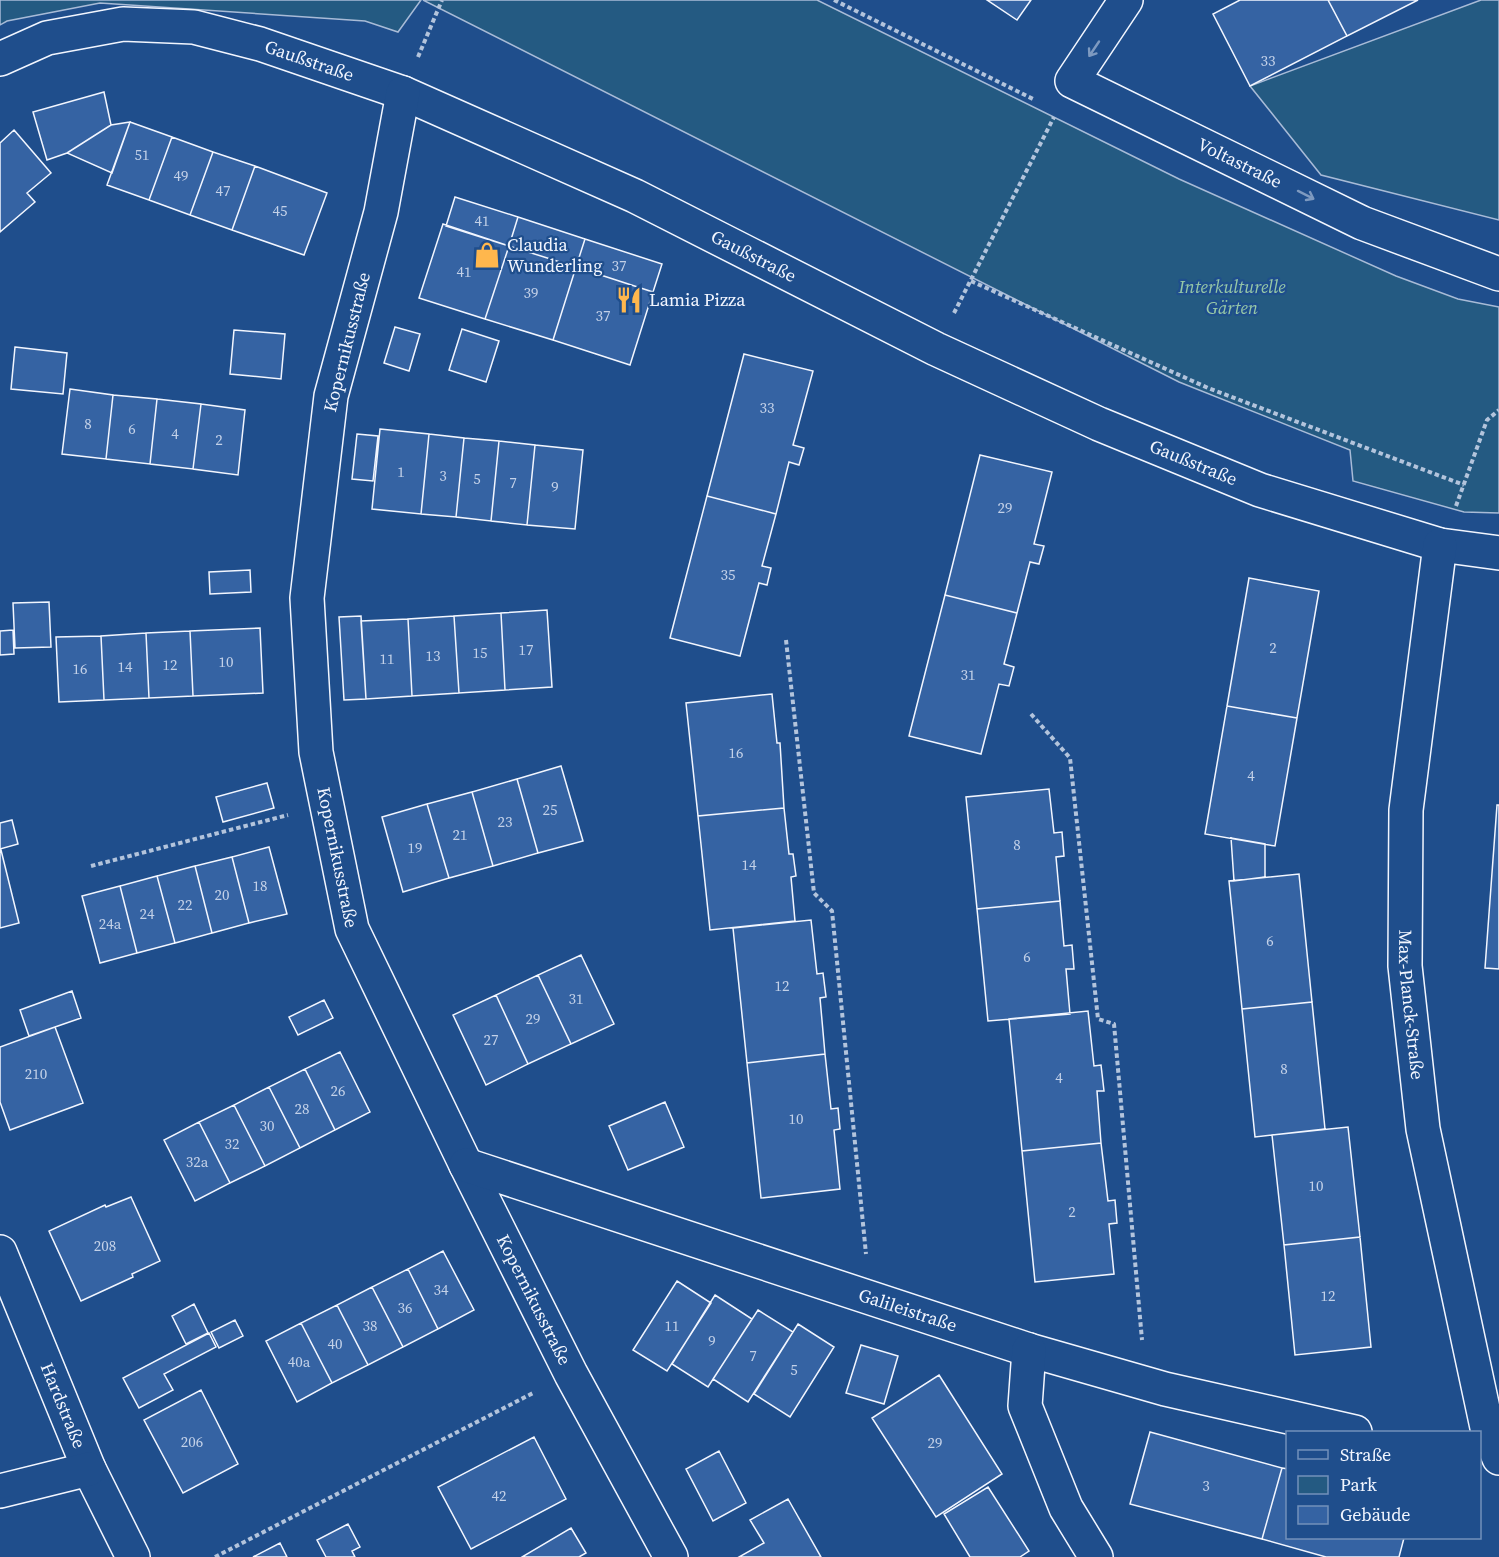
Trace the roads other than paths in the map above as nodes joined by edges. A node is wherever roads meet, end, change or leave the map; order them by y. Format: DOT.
graph roads {
  1 [pos="1126,0"];
  2 [pos="0,60"];
  3 [pos="403,93"];
  4 [pos="1499,274"];
  5 [pos="1440,545"];
  6 [pos="1499,553"];
  7 [pos="466,1165"];
  8 [pos="0,1252"];
  9 [pos="1029,1350"];
  10 [pos="1351,1431"];
  11 [pos="1489,1441"];
  12 [pos="89,1469"];
  13 [pos="0,1491"];
  14 [pos="133,1557"];
  15 [pos="671,1557"];
  16 [pos="1096,1557"];
  1 -- 4 [label="street, Voltastraße, one-way"];
  2 -- 3 [label="street, Gaußstraße"];
  3 -- 5 [label="street, Gaußstraße"];
  3 -- 7 [label="street, Kopernikusstraße"];
  5 -- 6 [label="street, Gaußstraße"];
  5 -- 11 [label="street, Max-Planck-Straße"];
  7 -- 9 [label="street, Galileistraße"];
  7 -- 15 [label="street, Kopernikusstraße"];
  8 -- 12 [label="street, Hardstraße"];
  9 -- 10 [label="street, Galileistraße"];
  9 -- 16 [label="street"];
  12 -- 13 [label="street"];
  12 -- 14 [label="street, Hardstraße"];
}
